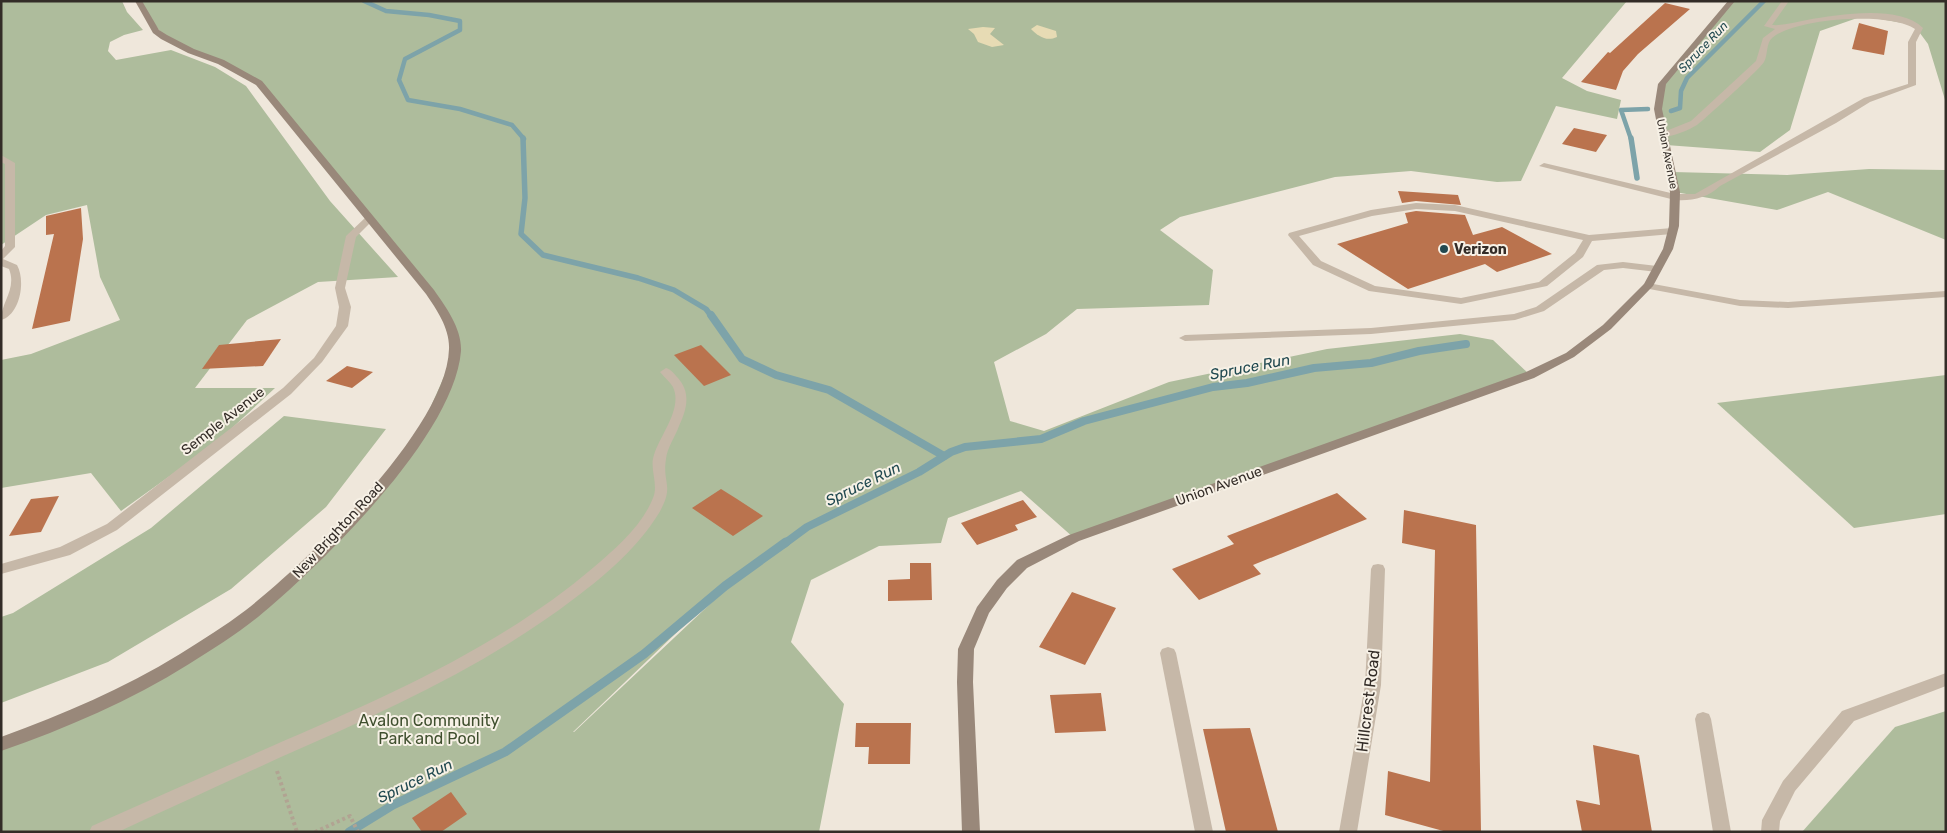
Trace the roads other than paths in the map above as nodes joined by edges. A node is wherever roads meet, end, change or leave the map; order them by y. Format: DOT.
graph roads {
  1 [pos="138,1"];
  2 [pos="1732,1"];
  3 [pos="1786,1"];
  4 [pos="1780,29"];
  5 [pos="1664,135"];
  6 [pos="1,158"];
  7 [pos="1544,166"];
  8 [pos="1675,197"];
  9 [pos="6,203"];
  10 [pos="370,219"];
  11 [pos="1672,231"];
  12 [pos="1589,238"];
  13 [pos="1,257"];
  14 [pos="1,262"];
  15 [pos="1657,269"];
  16 [pos="1648,286"];
  17 [pos="1946,294"];
  18 [pos="1,317"];
  19 [pos="1185,338"];
  20 [pos="666,372"];
  21 [pos="1,568"];
  22 [pos="1378,569"];
  23 [pos="1168,653"];
  24 [pos="1946,679"];
  25 [pos="1703,719"];
  26 [pos="1,744"];
  27 [pos="98,832"];
  28 [pos="971,832"];
  29 [pos="1204,832"];
  30 [pos="1348,832"];
  31 [pos="1722,832"];
  32 [pos="1770,832"];
  1 -- 10 [label="street, New Brighton Road"];
  2 -- 5 [label="street, Union Avenue"];
  3 -- 4 [label="street"];
  4 -- 5 [label="street"];
  4 -- 8 [label="street"];
  5 -- 8 [label="street, Union Avenue"];
  6 -- 9 [label="street"];
  7 -- 8 [label="street"];
  8 -- 11 [label="street, Union Avenue"];
  9 -- 13 [label="street"];
  10 -- 21 [label="street, Semple Avenue"];
  10 -- 26 [label="street, New Brighton Road"];
  11 -- 12 [label="street"];
  11 -- 15 [label="street, Union Avenue"];
  12 -- 12 [label="street"];
  14 -- 18 [label="street"];
  15 -- 16 [label="street, Union Avenue"];
  15 -- 19 [label="street"];
  16 -- 17 [label="street"];
  16 -- 28 [label="street, Union Avenue"];
  20 -- 27 [label="street"];
  22 -- 30 [label="street, Hillcrest Road"];
  23 -- 29 [label="street"];
  24 -- 32 [label="street"];
  25 -- 31 [label="street"];
}
